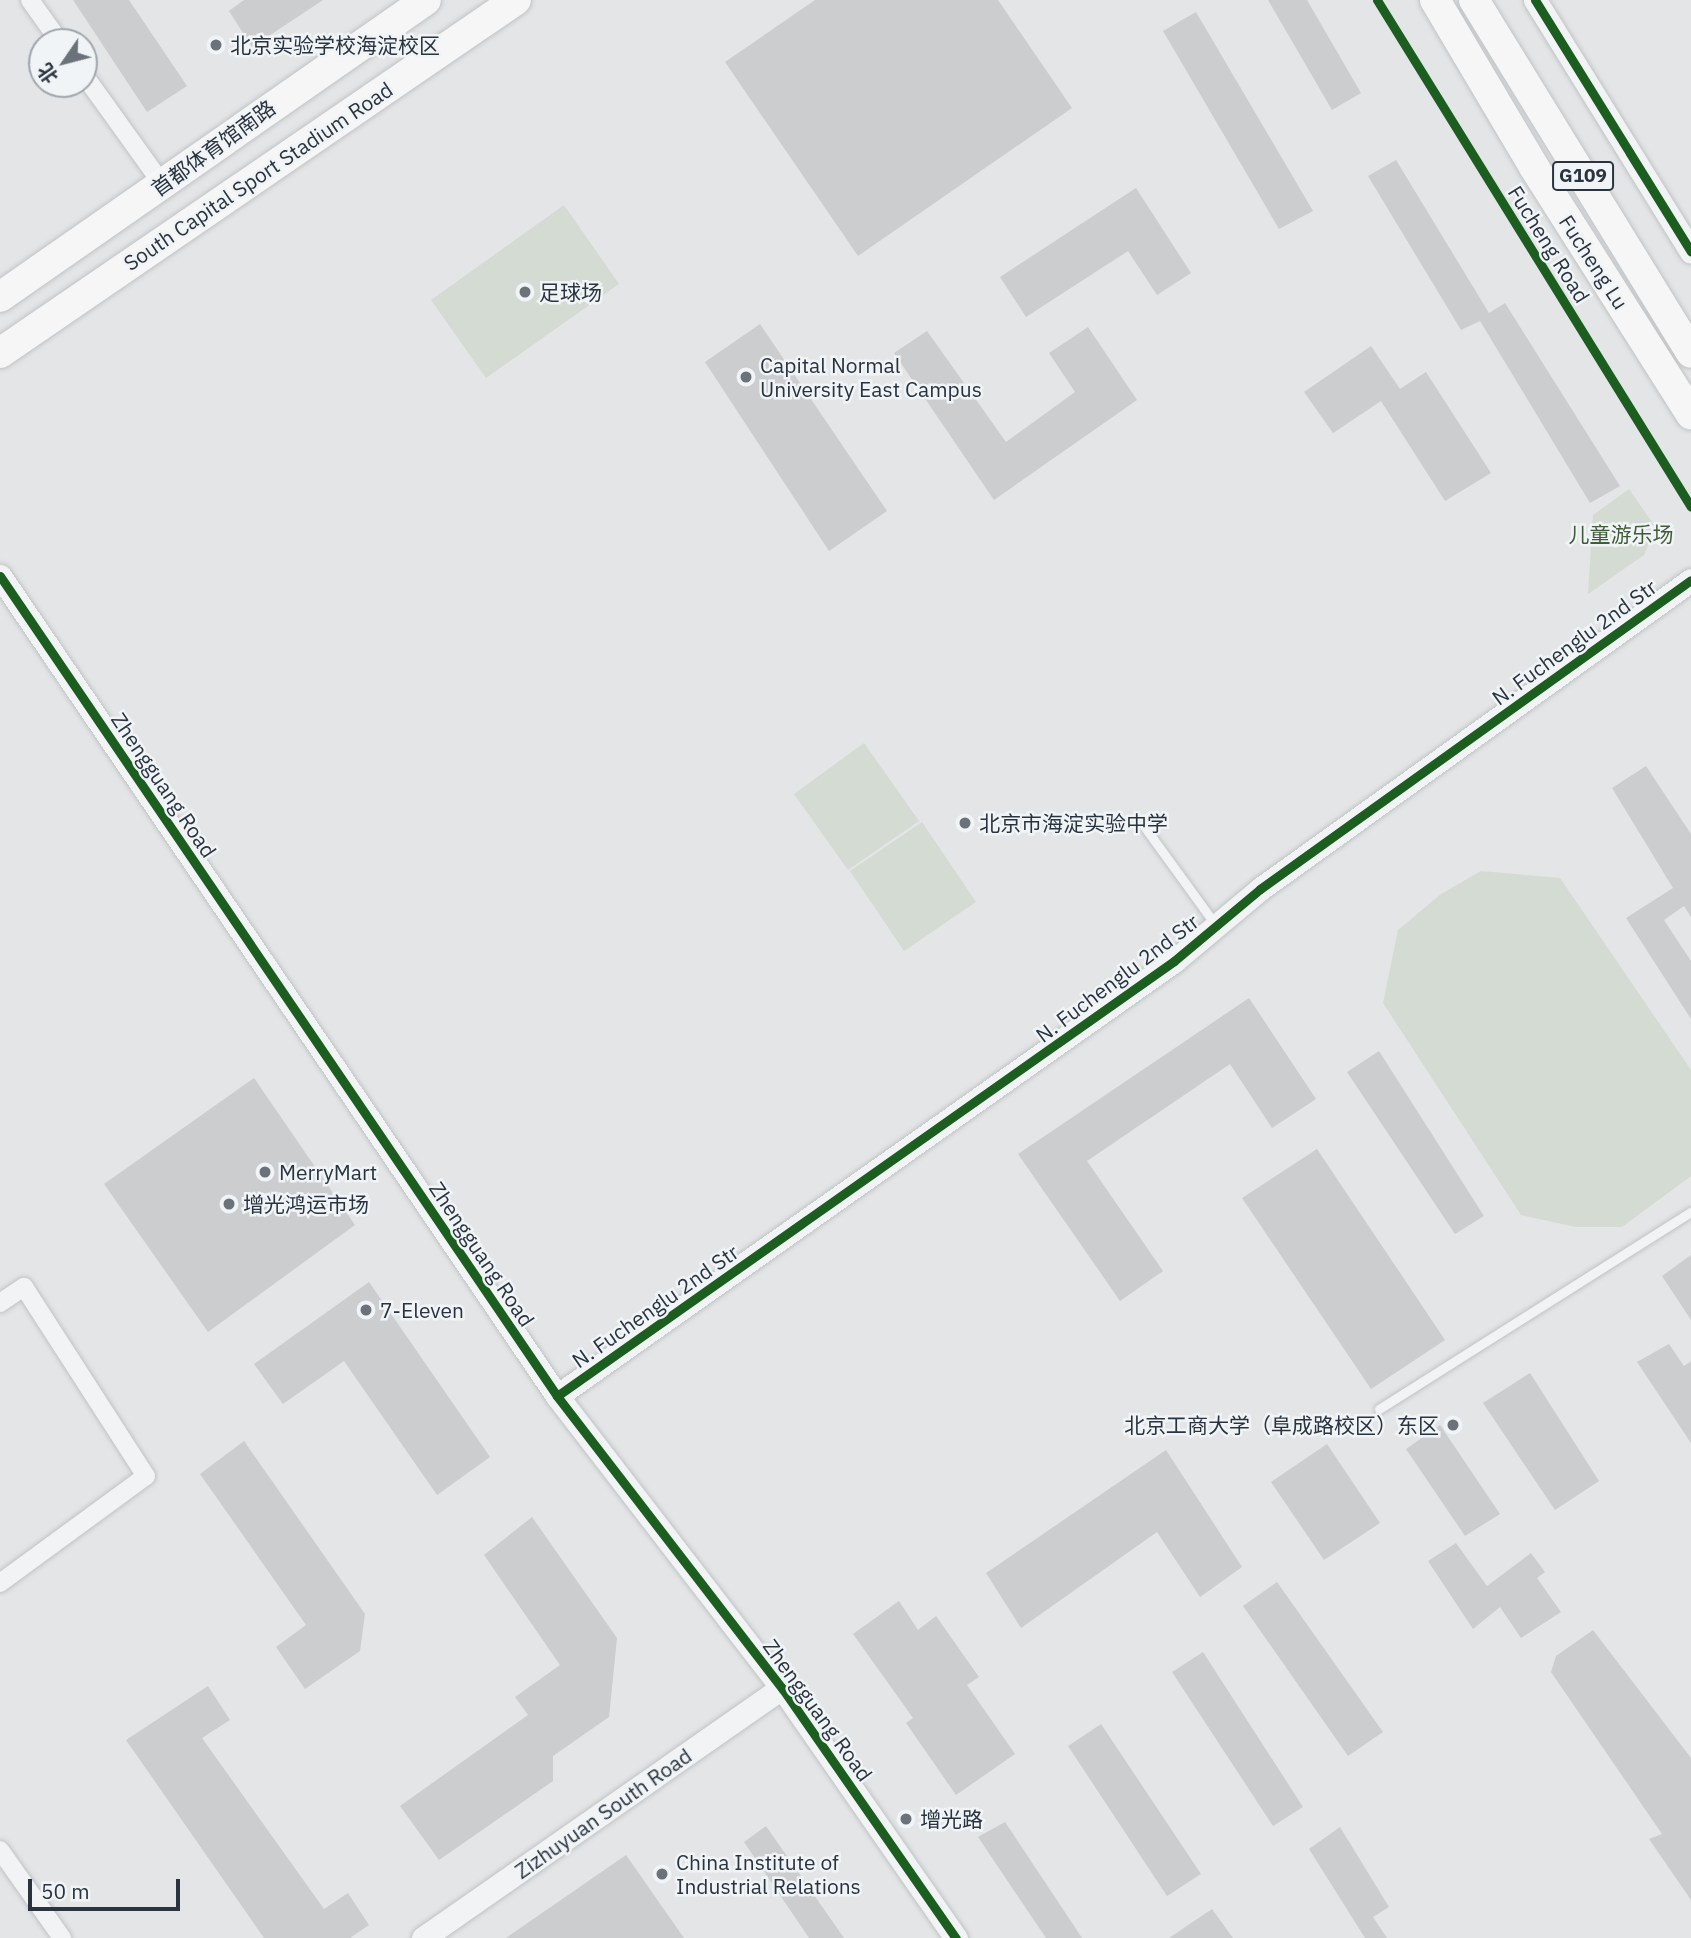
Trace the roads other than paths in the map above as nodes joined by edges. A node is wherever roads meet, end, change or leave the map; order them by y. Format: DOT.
graph roads {
  1 [pos="30,0"];
  2 [pos="426,0"];
  3 [pos="516,0"];
  4 [pos="1435,0"];
  5 [pos="1474,0"];
  6 [pos="1535,0"];
  7 [pos="50,28"];
  8 [pos="98,94"];
  9 [pos="163,185"];
  10 [pos="1691,252"];
  11 [pos="0,297"];
  12 [pos="0,353"];
  13 [pos="1691,353"];
  14 [pos="1691,414"];
  15 [pos="0,576"];
  16 [pos="1691,580"];
  17 [pos="1146,829"];
  18 [pos="1216,926"];
  19 [pos="1691,1212"];
  20 [pos="0,1303"];
  21 [pos="557,1396"];
  22 [pos="1379,1409"];
  23 [pos="0,1583"];
  24 [pos="782,1688"];
  25 [pos="0,1850"];
  26 [pos="62,1938"];
  27 [pos="423,1938"];
  28 [pos="956,1938"];
  1 -- 7 [label="street"];
  2 -- 9 [label="main road, 首都体育馆南路"];
  3 -- 12 [label="main road, South Capital Sport Stadium Road"];
  4 -- 14 [label="main road, Fucheng Lu / G109"];
  5 -- 13 [label="main road, Fucheng Lu / G109"];
  6 -- 10 [label="street"];
  8 -- 9 [label="street"];
  9 -- 11 [label="main road, 首都体育馆南路"];
  15 -- 21 [label="street, Zhengguang Road"];
  16 -- 18 [label="street, N. Fuchenglu 2nd Str"];
  17 -- 18 [label="lane"];
  18 -- 21 [label="street, N. Fuchenglu 2nd Str"];
  19 -- 22 [label="lane"];
  20 -- 23 [label="street"];
  21 -- 24 [label="street, Zhengguang Road"];
  24 -- 27 [label="street, Zizhuyuan South Road"];
  24 -- 28 [label="street, Zhengguang Road"];
  25 -- 26 [label="street"];
}
